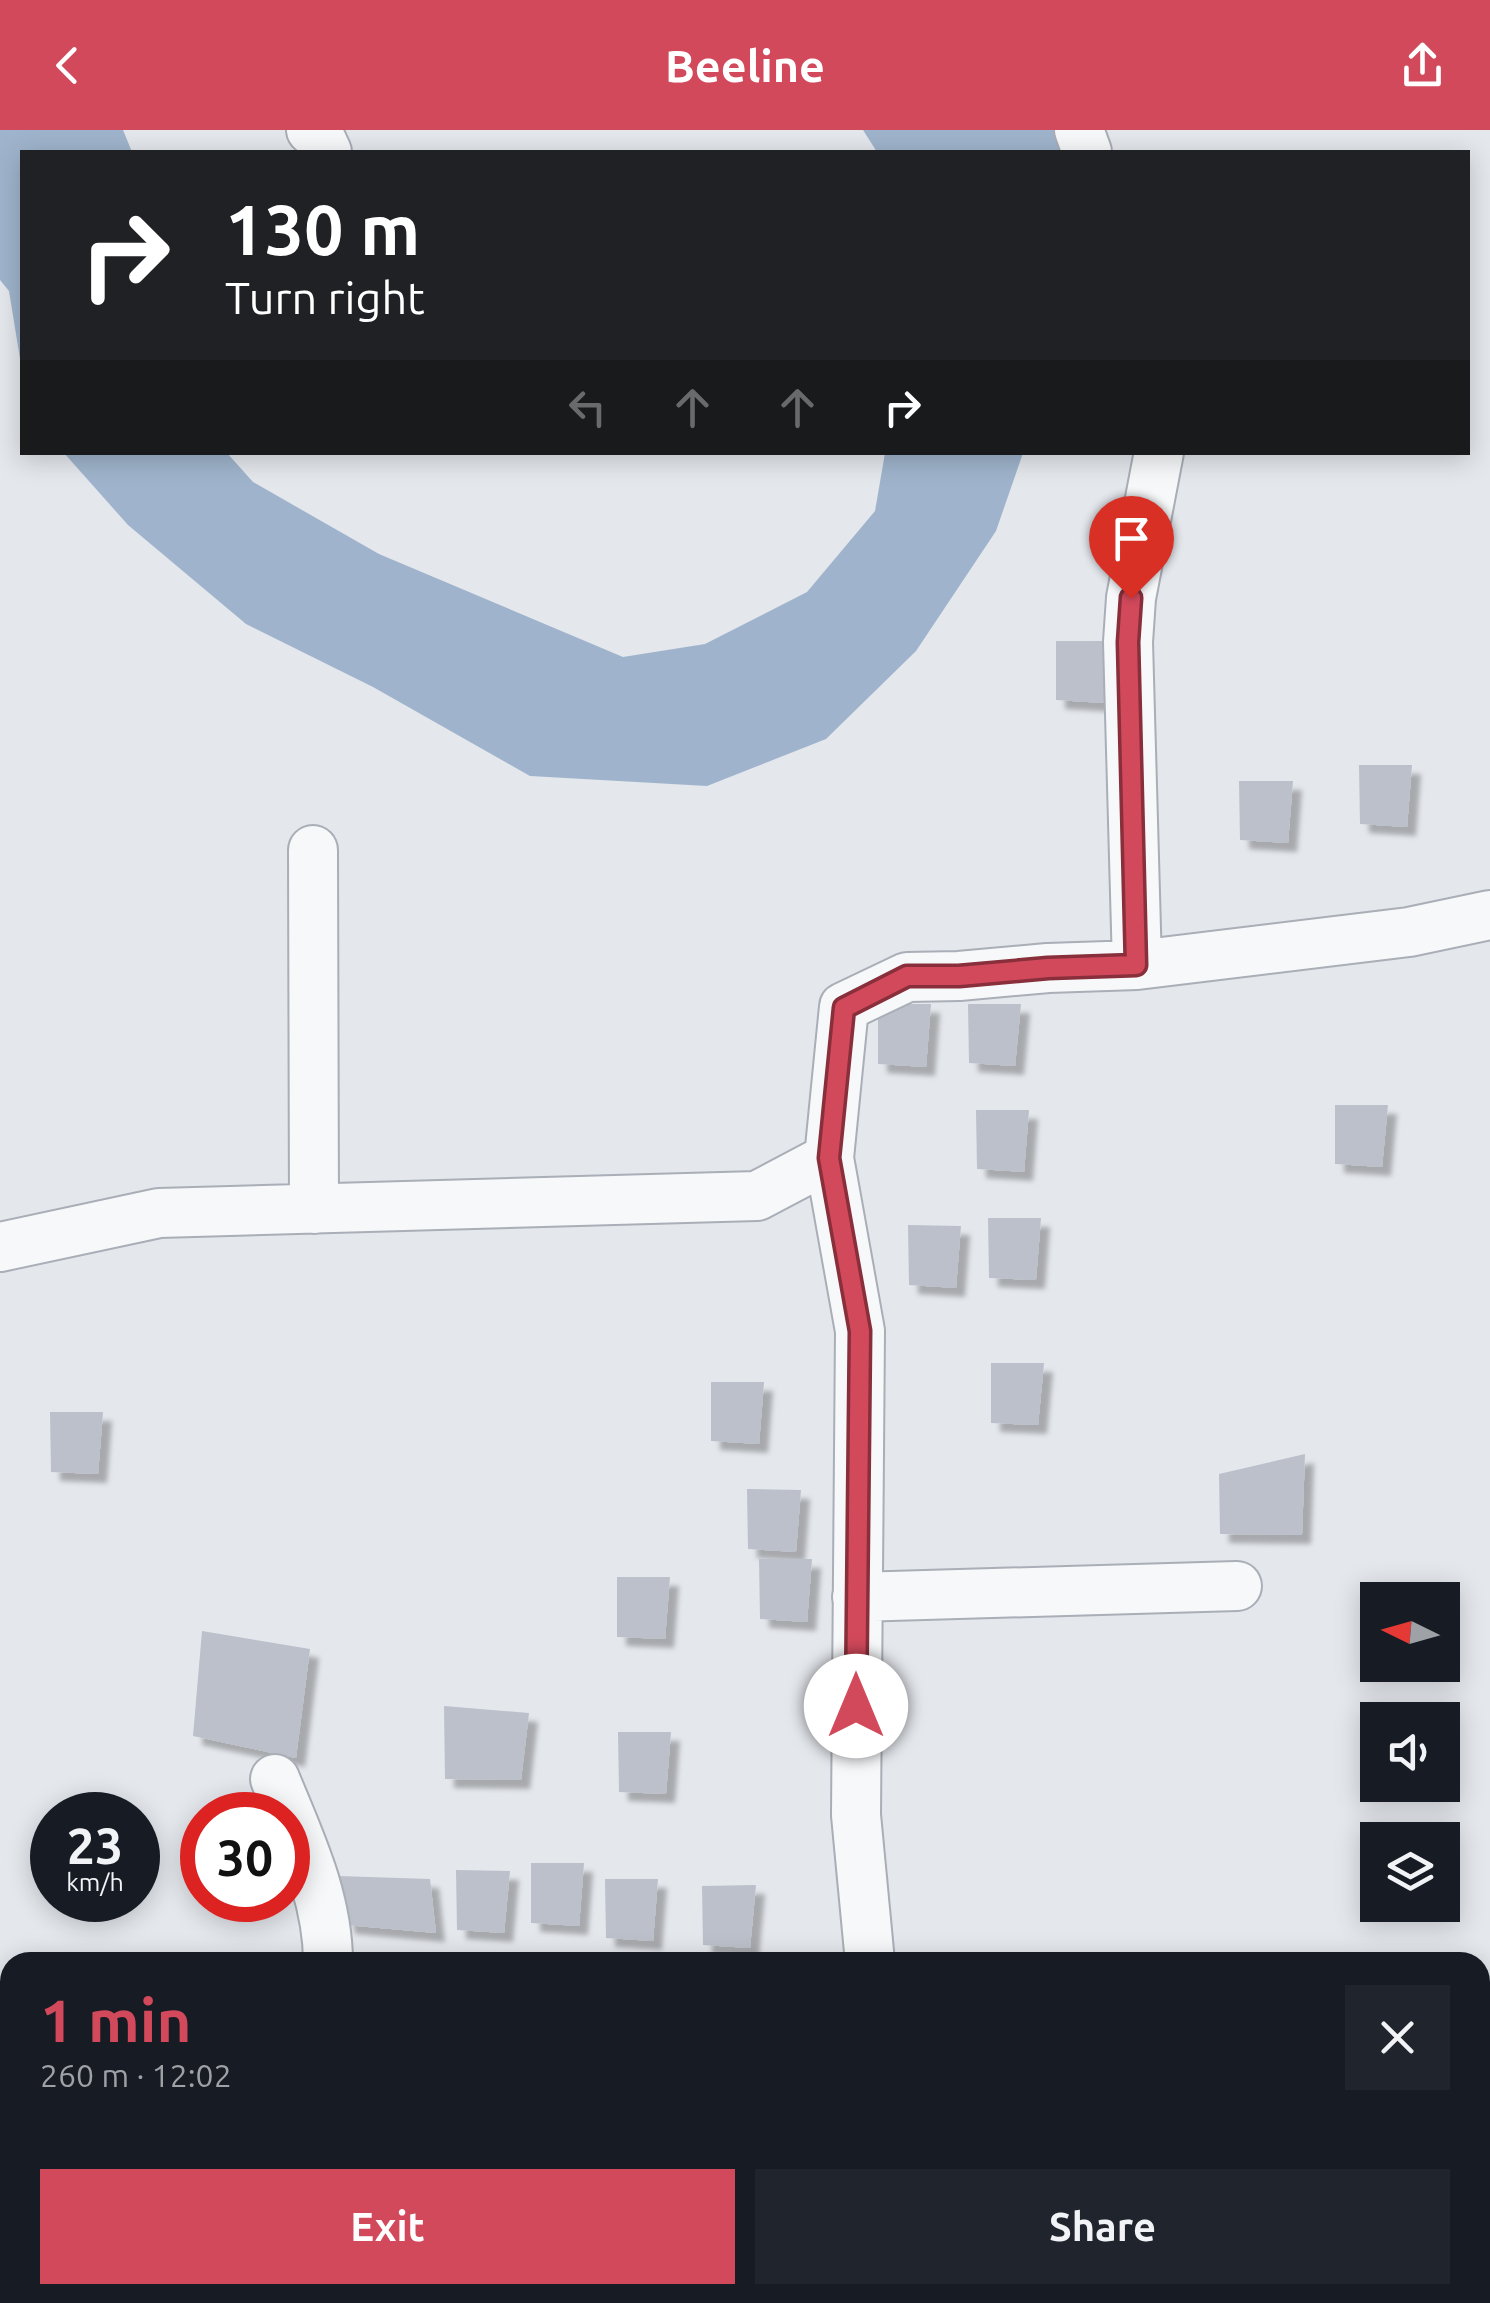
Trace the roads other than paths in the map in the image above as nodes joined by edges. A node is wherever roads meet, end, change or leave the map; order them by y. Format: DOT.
graph roads {
  1 [pos="311,130"];
  2 [pos="326,150"];
  3 [pos="1157,455"];
  4 [pos="313,850"];
  5 [pos="1490,914"];
  6 [pos="1136,965"];
  7 [pos="829,1158"];
  8 [pos="314,1209"];
  9 [pos="0,1246"];
  10 [pos="1237,1586"];
  11 [pos="857,1597"];
  12 [pos="275,1778"];
  13 [pos="327,1952"];
  14 [pos="869,1952"];
  1 -- 2 [label="street"];
  3 -- 6 [label="street"];
  4 -- 8 [label="street"];
  5 -- 6 [label="street"];
  6 -- 7 [label="street"];
  7 -- 8 [label="street"];
  7 -- 11 [label="street"];
  8 -- 9 [label="street"];
  10 -- 11 [label="street"];
  11 -- 14 [label="street"];
  12 -- 13 [label="street"];
}
